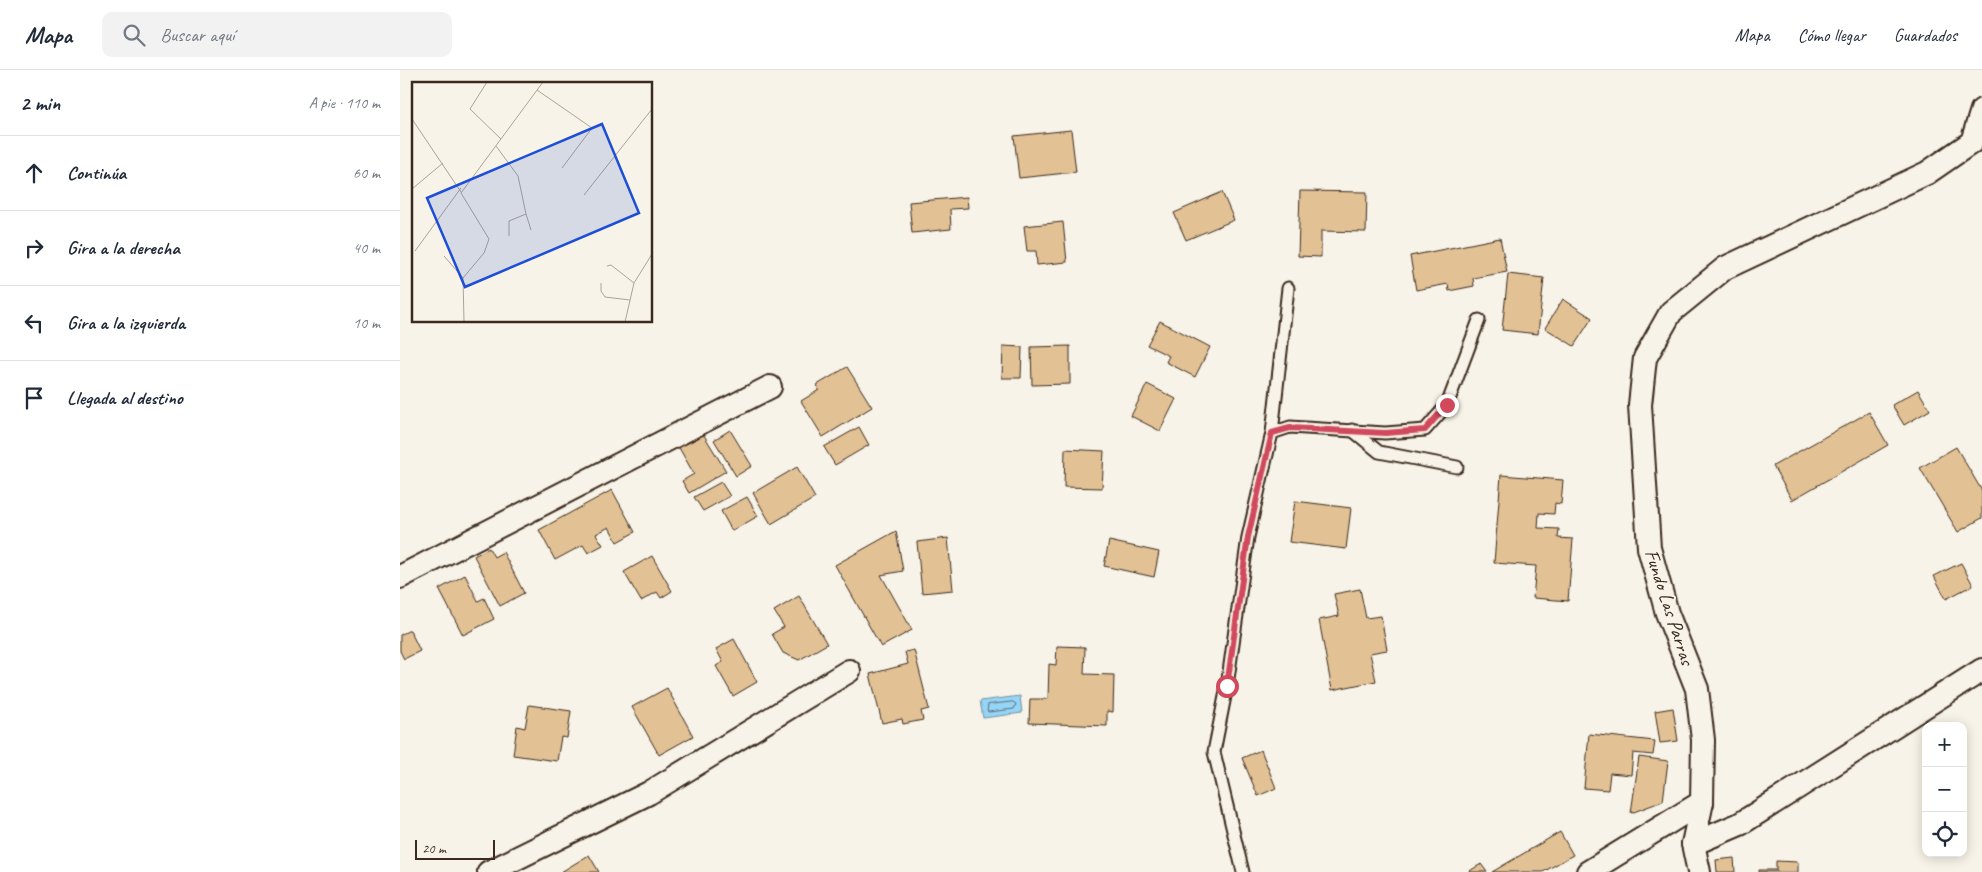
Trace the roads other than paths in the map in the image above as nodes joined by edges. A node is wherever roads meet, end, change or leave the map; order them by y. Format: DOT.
graph roads {
  1 [pos="1982,110"];
  2 [pos="1977,146"];
  3 [pos="1288,288"];
  4 [pos="1479,320"];
  5 [pos="770,386"];
  6 [pos="1352,430"];
  7 [pos="1272,433"];
  8 [pos="1457,467"];
  9 [pos="400,577"];
  10 [pos="1982,670"];
  11 [pos="849,671"];
  12 [pos="1702,802"];
  13 [pos="1693,844"];
  14 [pos="489,872"];
  15 [pos="1243,872"];
  16 [pos="1588,872"];
  17 [pos="1699,872"];
  1 -- 2 [label="street"];
  2 -- 12 [label="street, Fundo Las Parras"];
  3 -- 7 [label="lane"];
  4 -- 6 [label="lane"];
  5 -- 9 [label="street"];
  6 -- 7 [label="lane"];
  6 -- 8 [label="lane"];
  7 -- 15 [label="lane"];
  10 -- 13 [label="street"];
  11 -- 14 [label="street"];
  12 -- 13 [label="street, Fundo Las Parras"];
  12 -- 16 [label="street"];
  13 -- 17 [label="street"];
}
